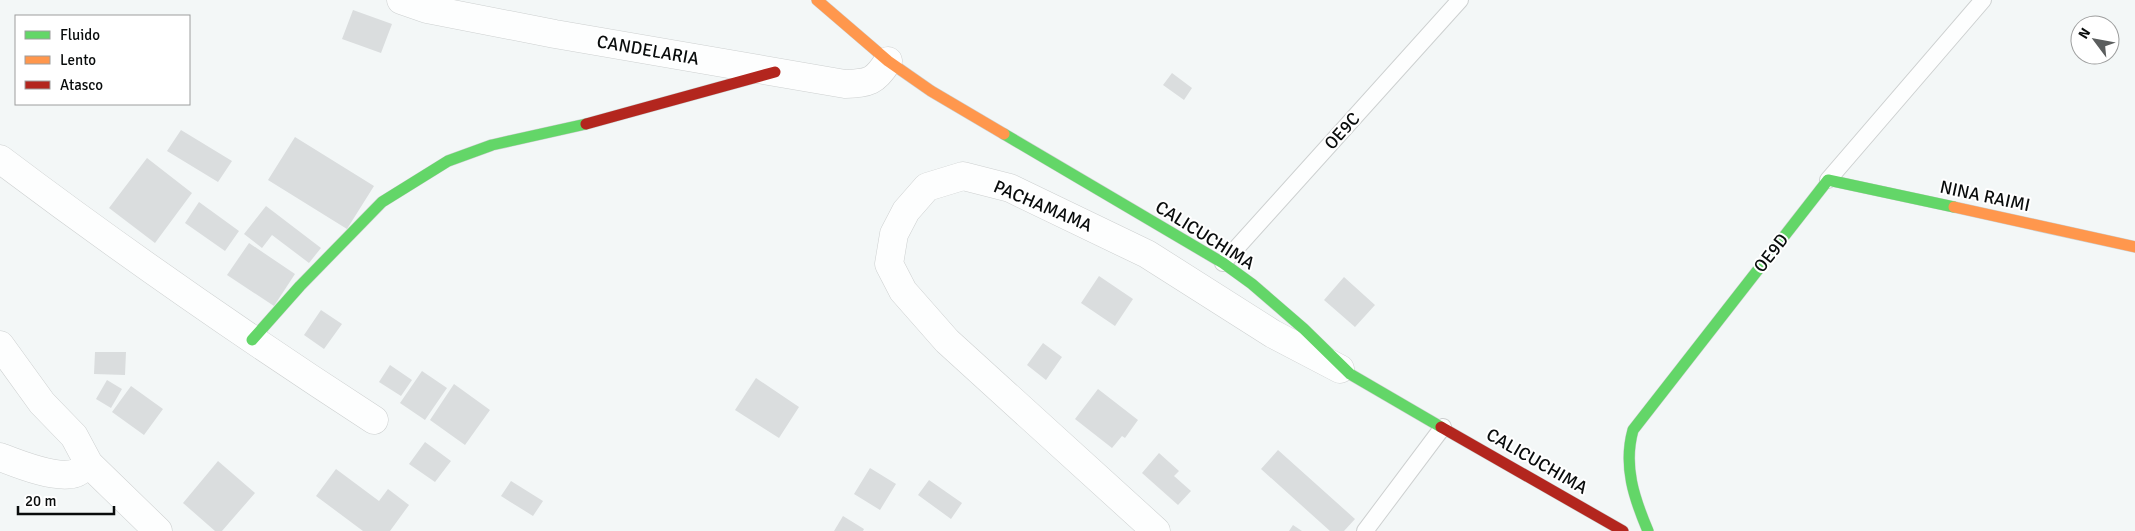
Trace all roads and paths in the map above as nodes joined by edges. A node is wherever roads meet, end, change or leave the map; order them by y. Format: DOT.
graph roads {
  1 [pos="401,0"];
  2 [pos="818,0"];
  3 [pos="1460,0"];
  4 [pos="1983,0"];
  5 [pos="888,61"];
  6 [pos="775,72"];
  7 [pos="0,159"];
  8 [pos="1828,180"];
  9 [pos="2135,247"];
  10 [pos="1223,263"];
  11 [pos="252,340"];
  12 [pos="0,345"];
  13 [pos="1350,374"];
  14 [pos="374,420"];
  15 [pos="1443,427"];
  16 [pos="0,457"];
  17 [pos="89,464"];
  18 [pos="158,531"];
  19 [pos="1156,531"];
  20 [pos="1365,531"];
  21 [pos="1623,531"];
  22 [pos="1648,531"];
  1 -- 6 [label="street, CANDELARIA"];
  2 -- 5 [label="street, CALICUCHIMA"];
  3 -- 10 [label="lane, OE9C"];
  4 -- 8 [label="lane, OE9D"];
  5 -- 6 [label="street, CANDELARIA"];
  5 -- 10 [label="street, CALICUCHIMA"];
  6 -- 11 [label="street"];
  7 -- 11 [label="street"];
  8 -- 9 [label="street, NINA RAIMI"];
  8 -- 22 [label="street, OE9D"];
  10 -- 13 [label="street, CALICUCHIMA"];
  11 -- 14 [label="street"];
  12 -- 17 [label="street"];
  13 -- 15 [label="street, CALICUCHIMA"];
  13 -- 19 [label="street, PACHAMAMA"];
  15 -- 20 [label="lane"];
  15 -- 21 [label="street, CALICUCHIMA"];
  16 -- 17 [label="street"];
  17 -- 18 [label="street"];
}
